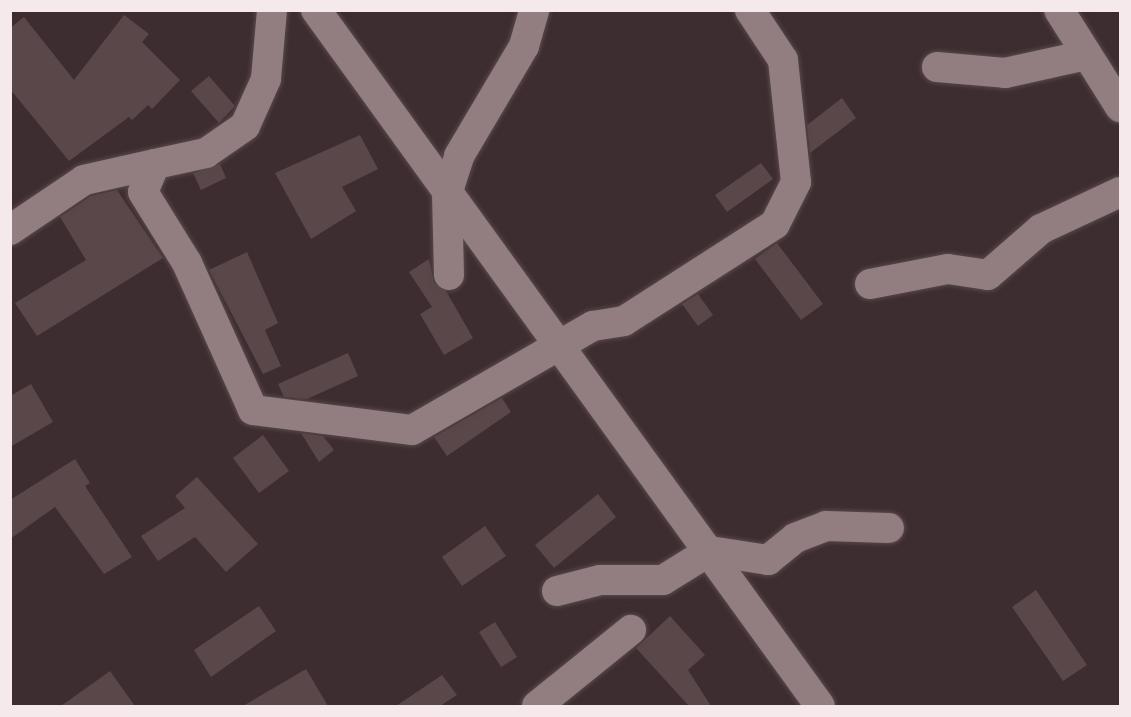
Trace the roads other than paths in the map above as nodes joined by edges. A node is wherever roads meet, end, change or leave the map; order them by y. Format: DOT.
graph roads {
  1 [pos="272,10"];
  2 [pos="316,10"];
  3 [pos="534,10"];
  4 [pos="750,10"];
  5 [pos="1059,10"];
  6 [pos="1087,56"];
  7 [pos="937,67"];
  8 [pos="1120,108"];
  9 [pos="155,164"];
  10 [pos="1120,192"];
  11 [pos="447,194"];
  12 [pos="10,230"];
  13 [pos="449,275"];
  14 [pos="870,284"];
  15 [pos="558,344"];
  16 [pos="889,528"];
  17 [pos="710,551"];
  18 [pos="558,591"];
  19 [pos="631,630"];
  20 [pos="537,706"];
  21 [pos="820,706"];
  1 -- 9 [label="street"];
  2 -- 11 [label="street"];
  3 -- 11 [label="street"];
  4 -- 15 [label="street"];
  5 -- 6 [label="street"];
  6 -- 7 [label="street"];
  6 -- 8 [label="street"];
  9 -- 12 [label="street"];
  9 -- 15 [label="street"];
  10 -- 14 [label="street"];
  11 -- 13 [label="street"];
  11 -- 15 [label="street"];
  15 -- 17 [label="street"];
  16 -- 17 [label="street"];
  17 -- 18 [label="street"];
  17 -- 21 [label="street"];
  19 -- 20 [label="street"];
}
